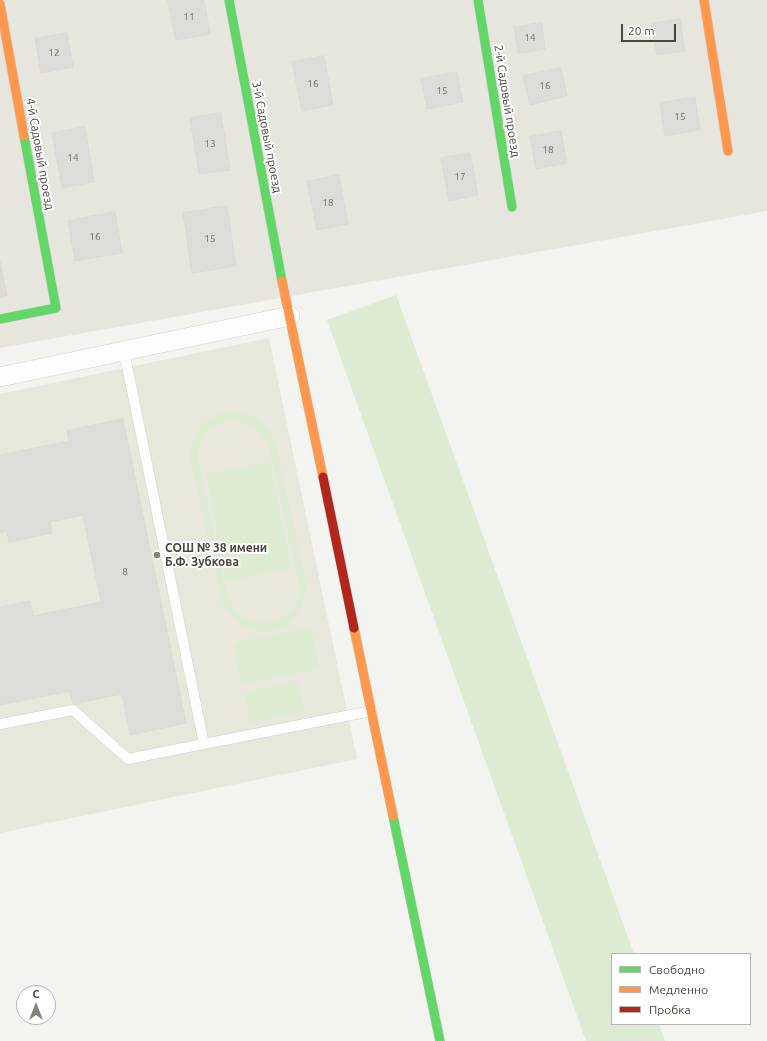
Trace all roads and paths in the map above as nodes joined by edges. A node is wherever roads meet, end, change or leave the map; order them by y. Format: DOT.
graph roads {
  1 [pos="228,0"];
  2 [pos="478,0"];
  3 [pos="704,0"];
  4 [pos="0,4"];
  5 [pos="728,151"];
  6 [pos="512,207"];
  7 [pos="290,316"];
  8 [pos="0,319"];
  9 [pos="124,351"];
  10 [pos="0,377"];
  11 [pos="371,711"];
  12 [pos="0,724"];
  13 [pos="204,744"];
  14 [pos="440,1041"];
  1 -- 7 [label="street, 3-й Садовый проезд"];
  2 -- 6 [label="street, 2-й Садовый проезд"];
  3 -- 5 [label="street"];
  4 -- 8 [label="street, 4-й Садовый проезд"];
  7 -- 9 [label="street"];
  7 -- 11 [label="street, 3-й Садовый проезд"];
  9 -- 10 [label="street"];
  9 -- 13 [label="lane"];
  11 -- 13 [label="lane"];
  11 -- 14 [label="street, 3-й Садовый проезд"];
  12 -- 13 [label="lane"];
}
